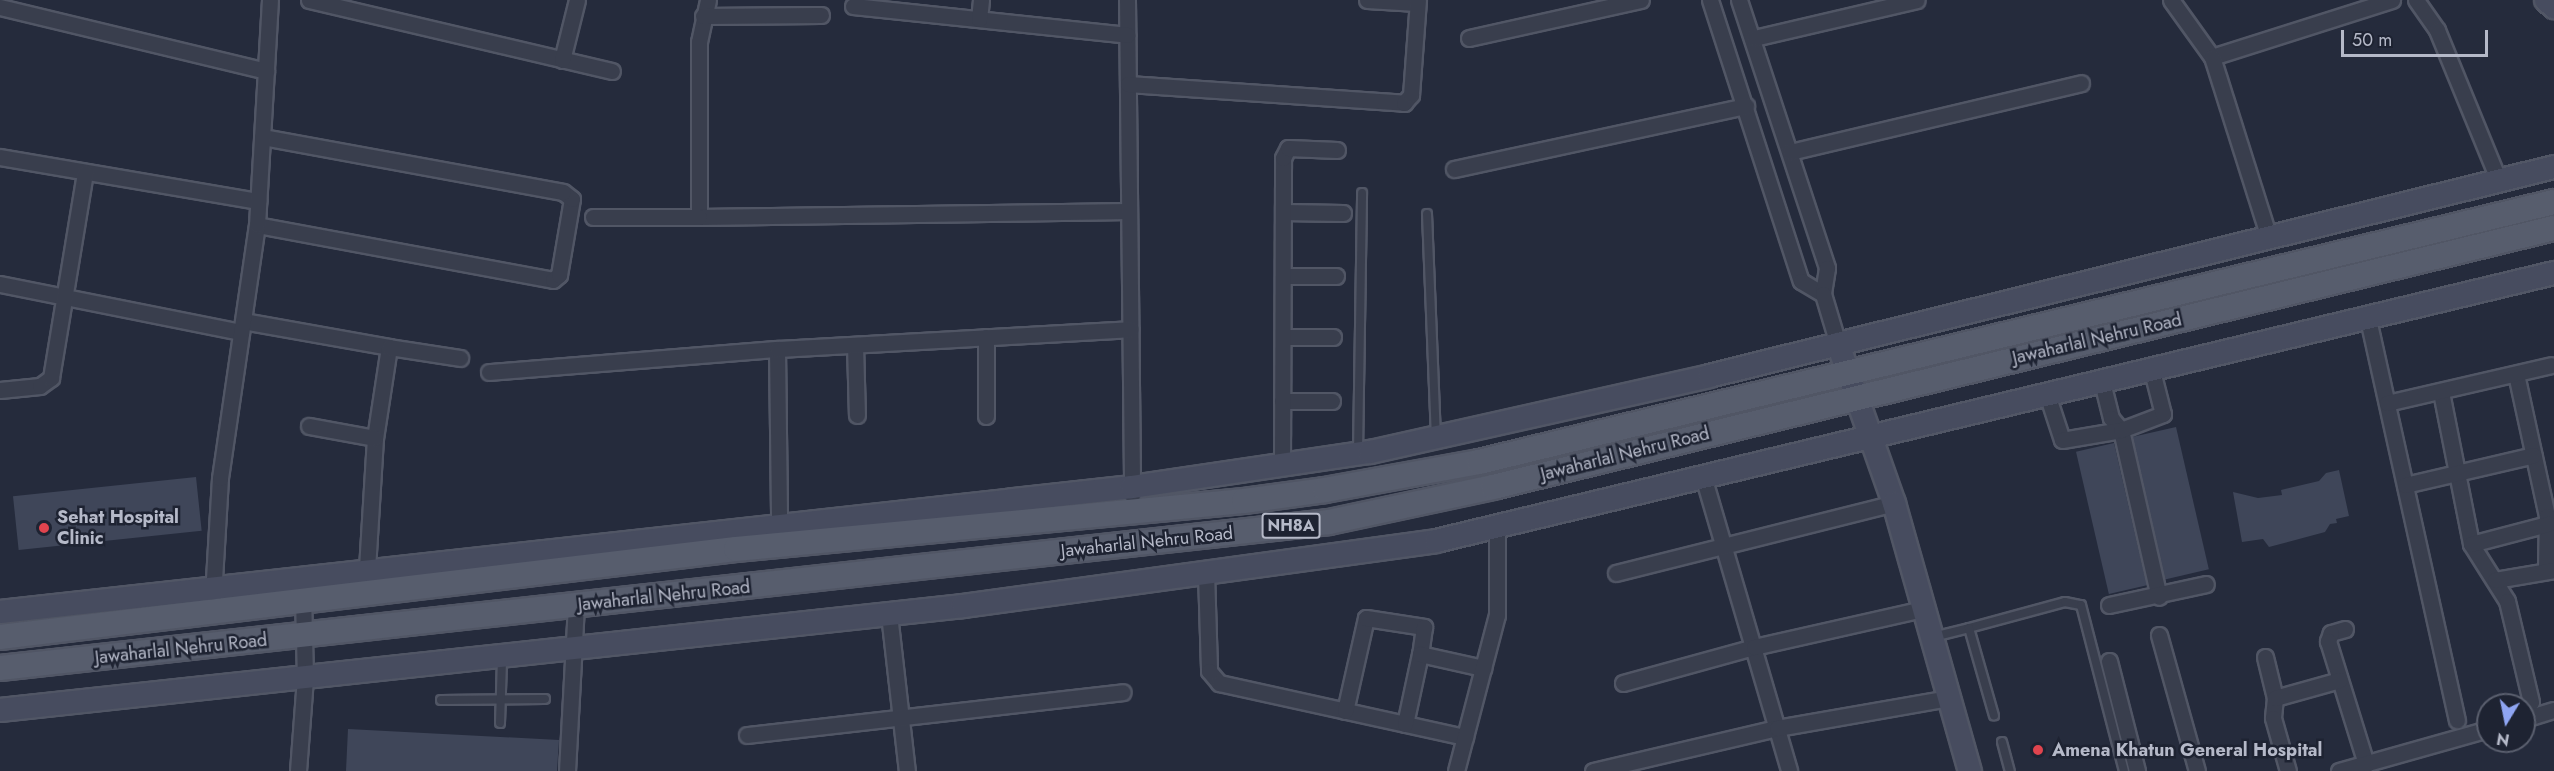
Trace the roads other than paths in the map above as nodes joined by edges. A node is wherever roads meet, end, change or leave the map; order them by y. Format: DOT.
graph roads {
  1 [pos="270,0"];
  2 [pos="309,0"];
  3 [pos="577,0"];
  4 [pos="708,0"];
  5 [pos="981,0"];
  6 [pos="1127,0"];
  7 [pos="1367,0"];
  8 [pos="1641,0"];
  9 [pos="1710,0"];
  10 [pos="1739,0"];
  11 [pos="1917,0"];
  12 [pos="2171,0"];
  13 [pos="2392,0"];
  14 [pos="2416,0"];
  15 [pos="2546,0"];
  16 [pos="1418,2"];
  17 [pos="352,5"];
  18 [pos="853,6"];
  19 [pos="2554,7"];
  20 [pos="0,8"];
  21 [pos="821,15"];
  22 [pos="703,16"];
  23 [pos="979,19"];
  24 [pos="1127,34"];
  25 [pos="1469,38"];
  26 [pos="1754,38"];
  27 [pos="2212,57"];
  28 [pos="562,60"];
  29 [pos="266,71"];
  30 [pos="612,72"];
  31 [pos="2081,83"];
  32 [pos="1128,84"];
  33 [pos="1746,106"];
  34 [pos="262,137"];
  35 [pos="1337,150"];
  36 [pos="1790,152"];
  37 [pos="0,157"];
  38 [pos="2554,167"];
  39 [pos="1454,169"];
  40 [pos="85,173"];
  41 [pos="2499,181"];
  42 [pos="1362,193"];
  43 [pos="258,201"];
  44 [pos="2554,202"];
  45 [pos="1129,211"];
  46 [pos="1283,212"];
  47 [pos="1343,213"];
  48 [pos="1427,214"];
  49 [pos="593,217"];
  50 [pos="699,217"];
  51 [pos="257,225"];
  52 [pos="2554,228"];
  53 [pos="2269,238"];
  54 [pos="2554,273"];
  55 [pos="1283,276"];
  56 [pos="1336,276"];
  57 [pos="0,284"];
  58 [pos="1823,294"];
  59 [pos="64,296"];
  60 [pos="2368,319"];
  61 [pos="242,326"];
  62 [pos="1130,329"];
  63 [pos="986,337"];
  64 [pos="1282,337"];
  65 [pos="1333,337"];
  66 [pos="1838,344"];
  67 [pos="855,345"];
  68 [pos="389,347"];
  69 [pos="777,349"];
  70 [pos="460,358"];
  71 [pos="2551,366"];
  72 [pos="2152,370"];
  73 [pos="489,372"];
  74 [pos="1847,372"];
  75 [pos="2516,374"];
  76 [pos="2102,382"];
  77 [pos="0,390"];
  78 [pos="2441,392"];
  79 [pos="2047,394"];
  80 [pos="1856,397"];
  81 [pos="1282,401"];
  82 [pos="1332,401"];
  83 [pos="2387,403"];
  84 [pos="856,415"];
  85 [pos="986,416"];
  86 [pos="309,426"];
  87 [pos="2121,430"];
  88 [pos="1868,436"];
  89 [pos="375,438"];
  90 [pos="1436,438"];
  91 [pos="1358,454"];
  92 [pos="2534,455"];
  93 [pos="1282,465"];
  94 [pos="2457,473"];
  95 [pos="1704,476"];
  96 [pos="2405,485"];
  97 [pos="1132,487"];
  98 [pos="1894,503"];
  99 [pos="1132,512"];
  100 [pos="2547,524"];
  101 [pos="779,525"];
  102 [pos="1497,527"];
  103 [pos="1724,544"];
  104 [pos="2470,544"];
  105 [pos="367,570"];
  106 [pos="2550,570"];
  107 [pos="1206,573"];
  108 [pos="1616,573"];
  109 [pos="2495,580"];
  110 [pos="2206,584"];
  111 [pos="303,590"];
  112 [pos="2159,597"];
  113 [pos="213,600"];
  114 [pos="2109,605"];
  115 [pos="576,606"];
  116 [pos="1923,609"];
  117 [pos="0,612"];
  118 [pos="889,614"];
  119 [pos="1969,628"];
  120 [pos="2345,629"];
  121 [pos="304,635"];
  122 [pos="2159,635"];
  123 [pos="0,637"];
  124 [pos="1932,638"];
  125 [pos="1754,647"];
  126 [pos="574,648"];
  127 [pos="1420,654"];
  128 [pos="502,656"];
  129 [pos="2265,657"];
  130 [pos="2109,661"];
  131 [pos="0,668"];
  132 [pos="1483,668"];
  133 [pos="305,678"];
  134 [pos="2340,680"];
  135 [pos="1623,683"];
  136 [pos="1123,692"];
  137 [pos="2529,693"];
  138 [pos="1949,698"];
  139 [pos="2275,698"];
  140 [pos="501,699"];
  141 [pos="545,699"];
  142 [pos="441,700"];
  143 [pos="0,710"];
  144 [pos="2554,710"];
  145 [pos="1345,711"];
  146 [pos="2536,715"];
  147 [pos="1994,716"];
  148 [pos="902,718"];
  149 [pos="2457,720"];
  150 [pos="500,723"];
  151 [pos="1405,724"];
  152 [pos="1777,728"];
  153 [pos="2476,732"];
  154 [pos="747,735"];
  155 [pos="1465,737"];
  156 [pos="2001,742"];
  157 [pos="2366,764"];
  158 [pos="298,771"];
  159 [pos="567,771"];
  160 [pos="907,771"];
  161 [pos="1456,771"];
  162 [pos="1593,771"];
  163 [pos="1789,771"];
  164 [pos="1970,771"];
  165 [pos="2010,771"];
  166 [pos="2124,771"];
  167 [pos="2137,771"];
  168 [pos="2197,771"];
  169 [pos="2288,771"];
  170 [pos="2339,771"];
  1 -- 29 [label="street"];
  2 -- 17 [label="street"];
  3 -- 28 [label="street"];
  4 -- 22 [label="street"];
  5 -- 23 [label="street"];
  6 -- 24 [label="street"];
  7 -- 16 [label="street"];
  8 -- 25 [label="street"];
  9 -- 33 [label="street"];
  10 -- 26 [label="street"];
  11 -- 26 [label="street"];
  12 -- 27 [label="street"];
  13 -- 27 [label="street"];
  14 -- 41 [label="street"];
  15 -- 19 [label="street"];
  16 -- 32 [label="street"];
  17 -- 28 [label="street"];
  18 -- 23 [label="street"];
  20 -- 29 [label="street"];
  21 -- 22 [label="street"];
  22 -- 50 [label="street"];
  23 -- 24 [label="street"];
  24 -- 32 [label="street"];
  26 -- 36 [label="street"];
  27 -- 53 [label="street"];
  28 -- 30 [label="street"];
  29 -- 34 [label="street"];
  31 -- 36 [label="street"];
  32 -- 45 [label="street"];
  33 -- 39 [label="street"];
  33 -- 58 [label="street"];
  34 -- 43 [label="street"];
  34 -- 51 [label="street"];
  35 -- 46 [label="street"];
  36 -- 58 [label="street"];
  37 -- 40 [label="street"];
  38 -- 41 [label="street"];
  40 -- 43 [label="street"];
  40 -- 59 [label="street"];
  41 -- 53 [label="street"];
  42 -- 91 [label="lane"];
  43 -- 51 [label="street"];
  44 -- 74 [label="main road, Jawaharlal Nehru Road / NH8A"];
  45 -- 50 [label="street"];
  45 -- 62 [label="street"];
  46 -- 47 [label="street"];
  46 -- 55 [label="street"];
  48 -- 90 [label="lane"];
  49 -- 50 [label="street"];
  51 -- 61 [label="street"];
  52 -- 80 [label="main road, Jawaharlal Nehru Road / NH8A"];
  53 -- 66 [label="street"];
  54 -- 60 [label="street"];
  55 -- 56 [label="street"];
  55 -- 64 [label="street"];
  57 -- 59 [label="street"];
  58 -- 66 [label="street"];
  59 -- 61 [label="street"];
  59 -- 77 [label="street"];
  60 -- 72 [label="street"];
  60 -- 83 [label="street"];
  61 -- 68 [label="street"];
  61 -- 113 [label="street"];
  62 -- 63 [label="street"];
  62 -- 97 [label="street"];
  63 -- 67 [label="street"];
  63 -- 85 [label="street"];
  64 -- 65 [label="street"];
  64 -- 81 [label="street"];
  66 -- 74 [label="street"];
  66 -- 90 [label="street"];
  67 -- 69 [label="street"];
  67 -- 84 [label="street"];
  68 -- 70 [label="street"];
  68 -- 89 [label="street"];
  69 -- 73 [label="street"];
  69 -- 101 [label="street"];
  71 -- 75 [label="street"];
  72 -- 76 [label="street"];
  72 -- 87 [label="street"];
  74 -- 80 [label="street"];
  74 -- 99 [label="main road, Jawaharlal Nehru Road / NH8A"];
  75 -- 78 [label="street"];
  75 -- 92 [label="street"];
  76 -- 79 [label="street"];
  76 -- 87 [label="street"];
  78 -- 83 [label="street"];
  78 -- 94 [label="street"];
  79 -- 87 [label="street"];
  79 -- 88 [label="street"];
  80 -- 88 [label="street"];
  80 -- 115 [label="main road, Jawaharlal Nehru Road / NH8A"];
  81 -- 82 [label="street"];
  81 -- 93 [label="street"];
  83 -- 96 [label="street"];
  86 -- 89 [label="street"];
  87 -- 112 [label="street"];
  88 -- 95 [label="street"];
  88 -- 98 [label="street"];
  89 -- 105 [label="street"];
  90 -- 91 [label="street"];
  91 -- 93 [label="street"];
  92 -- 94 [label="street"];
  92 -- 100 [label="street"];
  93 -- 97 [label="street"];
  94 -- 96 [label="street"];
  94 -- 104 [label="street"];
  95 -- 102 [label="street"];
  95 -- 103 [label="street"];
  96 -- 149 [label="street"];
  97 -- 99 [label="street"];
  97 -- 101 [label="street"];
  98 -- 103 [label="street"];
  98 -- 116 [label="street"];
  99 -- 111 [label="main road, Jawaharlal Nehru Road / NH8A"];
  100 -- 104 [label="street"];
  100 -- 106 [label="street"];
  101 -- 105 [label="street"];
  102 -- 107 [label="street"];
  102 -- 132 [label="street"];
  103 -- 108 [label="street"];
  103 -- 125 [label="street"];
  104 -- 109 [label="street"];
  105 -- 111 [label="street"];
  106 -- 109 [label="street"];
  107 -- 118 [label="street"];
  107 -- 145 [label="street"];
  109 -- 137 [label="street"];
  110 -- 112 [label="street"];
  111 -- 113 [label="main road, Jawaharlal Nehru Road / NH8A"];
  111 -- 121 [label="street"];
  112 -- 114 [label="street"];
  113 -- 117 [label="street"];
  113 -- 123 [label="main road, Jawaharlal Nehru Road / NH8A"];
  115 -- 121 [label="main road, Jawaharlal Nehru Road / NH8A"];
  115 -- 126 [label="street"];
  116 -- 124 [label="street"];
  116 -- 125 [label="street"];
  118 -- 126 [label="street"];
  118 -- 148 [label="street"];
  119 -- 124 [label="lane"];
  119 -- 147 [label="lane"];
  119 -- 166 [label="lane"];
  120 -- 134 [label="street"];
  121 -- 131 [label="main road, Jawaharlal Nehru Road / NH8A"];
  121 -- 133 [label="street"];
  122 -- 168 [label="street"];
  124 -- 138 [label="street"];
  125 -- 135 [label="street"];
  125 -- 152 [label="street"];
  126 -- 128 [label="street"];
  126 -- 159 [label="street"];
  127 -- 132 [label="street"];
  127 -- 145 [label="street"];
  127 -- 151 [label="street"];
  128 -- 133 [label="street"];
  128 -- 140 [label="lane"];
  129 -- 139 [label="street"];
  130 -- 167 [label="street"];
  132 -- 155 [label="street"];
  133 -- 143 [label="street"];
  133 -- 158 [label="street"];
  134 -- 139 [label="street"];
  134 -- 157 [label="street"];
  136 -- 148 [label="street"];
  138 -- 152 [label="street"];
  138 -- 164 [label="street"];
  139 -- 169 [label="street"];
  140 -- 141 [label="lane"];
  140 -- 142 [label="lane"];
  140 -- 150 [label="lane"];
  144 -- 146 [label="street"];
  145 -- 151 [label="street"];
  148 -- 154 [label="street"];
  148 -- 160 [label="street"];
  151 -- 155 [label="street"];
  152 -- 162 [label="street"];
  152 -- 163 [label="street"];
  153 -- 157 [label="street"];
  155 -- 161 [label="street"];
  156 -- 165 [label="lane"];
  157 -- 170 [label="street"];
}
